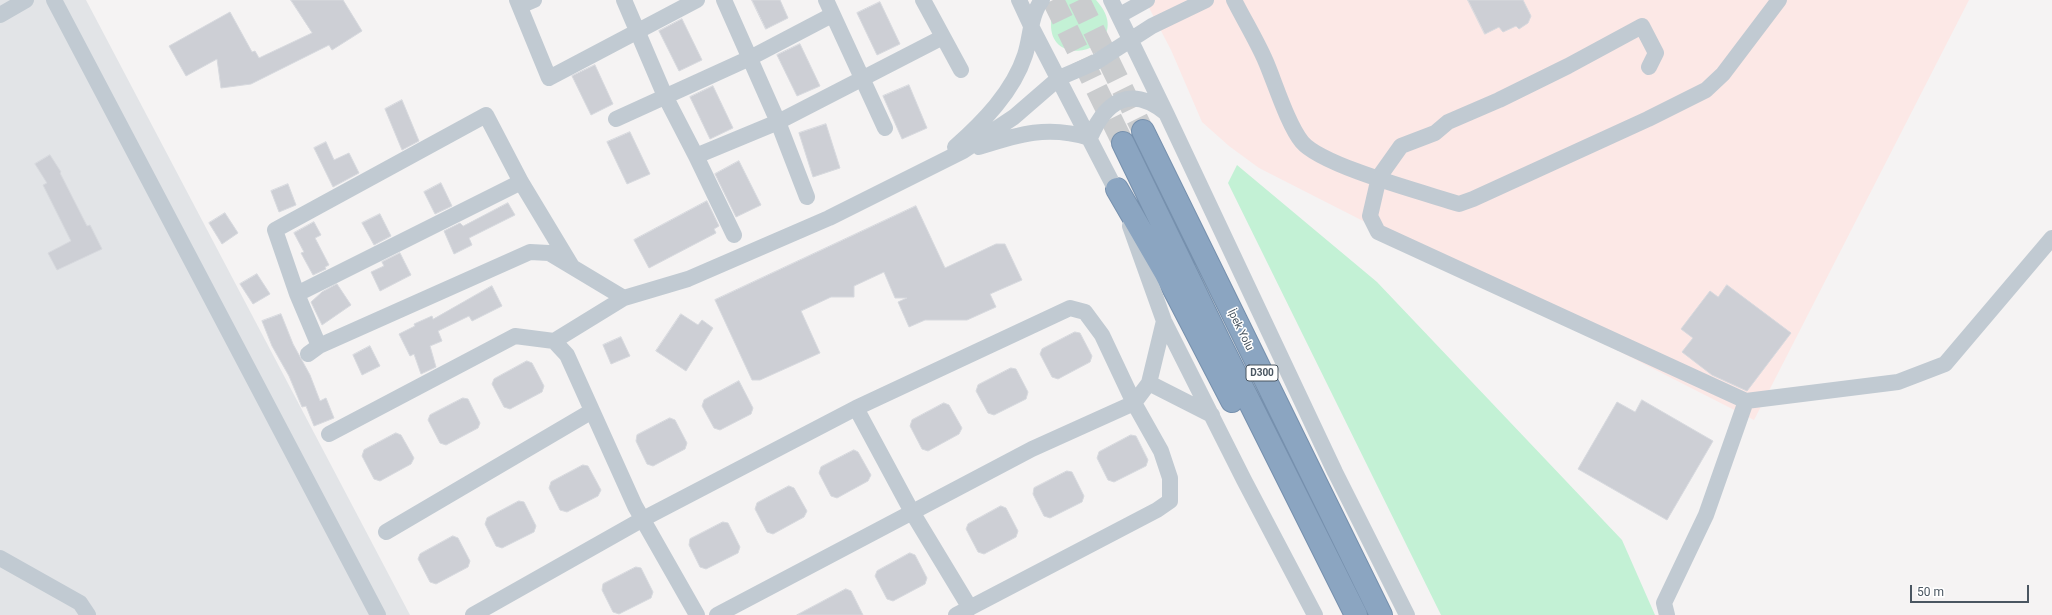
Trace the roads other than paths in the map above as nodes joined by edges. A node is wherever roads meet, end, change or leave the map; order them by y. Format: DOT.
graph roads {
  1 [pos="26,0"];
  2 [pos="54,0"];
  3 [pos="534,0"];
  4 [pos="624,0"];
  5 [pos="697,0"];
  6 [pos="724,0"];
  7 [pos="826,0"];
  8 [pos="923,0"];
  9 [pos="1020,0"];
  10 [pos="1042,0"];
  11 [pos="1111,0"];
  12 [pos="1147,0"];
  13 [pos="1206,0"];
  14 [pos="1234,0"];
  15 [pos="1779,0"];
  16 [pos="518,3"];
  17 [pos="0,15"];
  18 [pos="832,15"];
  19 [pos="1120,15"];
  20 [pos="1032,28"];
  21 [pos="638,32"];
  22 [pos="943,37"];
  23 [pos="1130,39"];
  24 [pos="750,58"];
  25 [pos="1650,67"];
  26 [pos="961,70"];
  27 [pos="1059,78"];
  28 [pos="862,80"];
  29 [pos="665,96"];
  30 [pos="1166,113"];
  31 [pos="616,119"];
  32 [pos="778,122"];
  33 [pos="885,128"];
  34 [pos="1143,131"];
  35 [pos="1090,138"];
  36 [pos="1123,143"];
  37 [pos="963,151"];
  38 [pos="696,156"];
  39 [pos="933,167"];
  40 [pos="1379,177"];
  41 [pos="521,182"];
  42 [pos="1117,190"];
  43 [pos="807,197"];
  44 [pos="734,235"];
  45 [pos="2052,238"];
  46 [pos="572,266"];
  47 [pos="297,294"];
  48 [pos="624,298"];
  49 [pos="1164,321"];
  50 [pos="554,341"];
  51 [pos="1149,384"];
  52 [pos="1746,401"];
  53 [pos="1134,403"];
  54 [pos="856,408"];
  55 [pos="592,411"];
  56 [pos="1212,415"];
  57 [pos="329,434"];
  58 [pos="912,512"];
  59 [pos="643,519"];
  60 [pos="386,532"];
  61 [pos="0,558"];
  62 [pos="963,612"];
  63 [pos="88,615"];
  64 [pos="378,615"];
  65 [pos="473,615"];
  66 [pos="697,615"];
  67 [pos="717,615"];
  68 [pos="1315,615"];
  69 [pos="1344,615"];
  70 [pos="1356,615"];
  71 [pos="1382,615"];
  72 [pos="1407,615"];
  73 [pos="1666,615"];
  1 -- 17 [label="street"];
  2 -- 64 [label="street"];
  3 -- 16 [label="street"];
  4 -- 21 [label="street"];
  5 -- 21 [label="street"];
  6 -- 24 [label="street"];
  7 -- 18 [label="street"];
  8 -- 22 [label="street"];
  9 -- 20 [label="street"];
  10 -- 20 [label="street"];
  11 -- 19 [label="street"];
  12 -- 19 [label="street"];
  13 -- 23 [label="street"];
  14 -- 40 [label="street"];
  15 -- 40 [label="street"];
  16 -- 21 [label="street"];
  18 -- 24 [label="street"];
  18 -- 28 [label="street"];
  19 -- 23 [label="street"];
  20 -- 27 [label="street"];
  20 -- 39 [label="street"];
  21 -- 29 [label="street"];
  22 -- 26 [label="street"];
  22 -- 28 [label="street"];
  23 -- 27 [label="street"];
  23 -- 30 [label="street"];
  24 -- 29 [label="street"];
  24 -- 32 [label="street"];
  25 -- 40 [label="street"];
  27 -- 35 [label="street"];
  27 -- 37 [label="street"];
  28 -- 32 [label="street"];
  28 -- 33 [label="street"];
  29 -- 31 [label="street"];
  29 -- 38 [label="street"];
  30 -- 35 [label="street"];
  30 -- 72 [label="street"];
  32 -- 38 [label="street"];
  32 -- 43 [label="street"];
  34 -- 71 [label="highway, İpek Yolu / D300"];
  35 -- 37 [label="street"];
  35 -- 42 [label="street"];
  36 -- 70 [label="highway, D300"];
  37 -- 39 [label="street"];
  38 -- 44 [label="street"];
  39 -- 48 [label="street"];
  40 -- 52 [label="street"];
  41 -- 46 [label="street"];
  41 -- 47 [label="street"];
  41 -- 47 [label="street"];
  42 -- 49 [label="street"];
  42 -- 69 [label="highway"];
  45 -- 52 [label="street"];
  46 -- 47 [label="street"];
  46 -- 48 [label="street"];
  48 -- 50 [label="street"];
  49 -- 51 [label="street"];
  49 -- 56 [label="street"];
  50 -- 55 [label="street"];
  50 -- 57 [label="street"];
  51 -- 53 [label="street"];
  51 -- 56 [label="street"];
  52 -- 73 [label="street"];
  53 -- 54 [label="street"];
  53 -- 58 [label="street"];
  53 -- 62 [label="street"];
  54 -- 58 [label="street"];
  54 -- 59 [label="street"];
  55 -- 59 [label="street"];
  55 -- 60 [label="street"];
  56 -- 68 [label="street"];
  58 -- 62 [label="street"];
  58 -- 67 [label="street"];
  59 -- 65 [label="street"];
  59 -- 66 [label="street"];
  61 -- 63 [label="street"];
}
